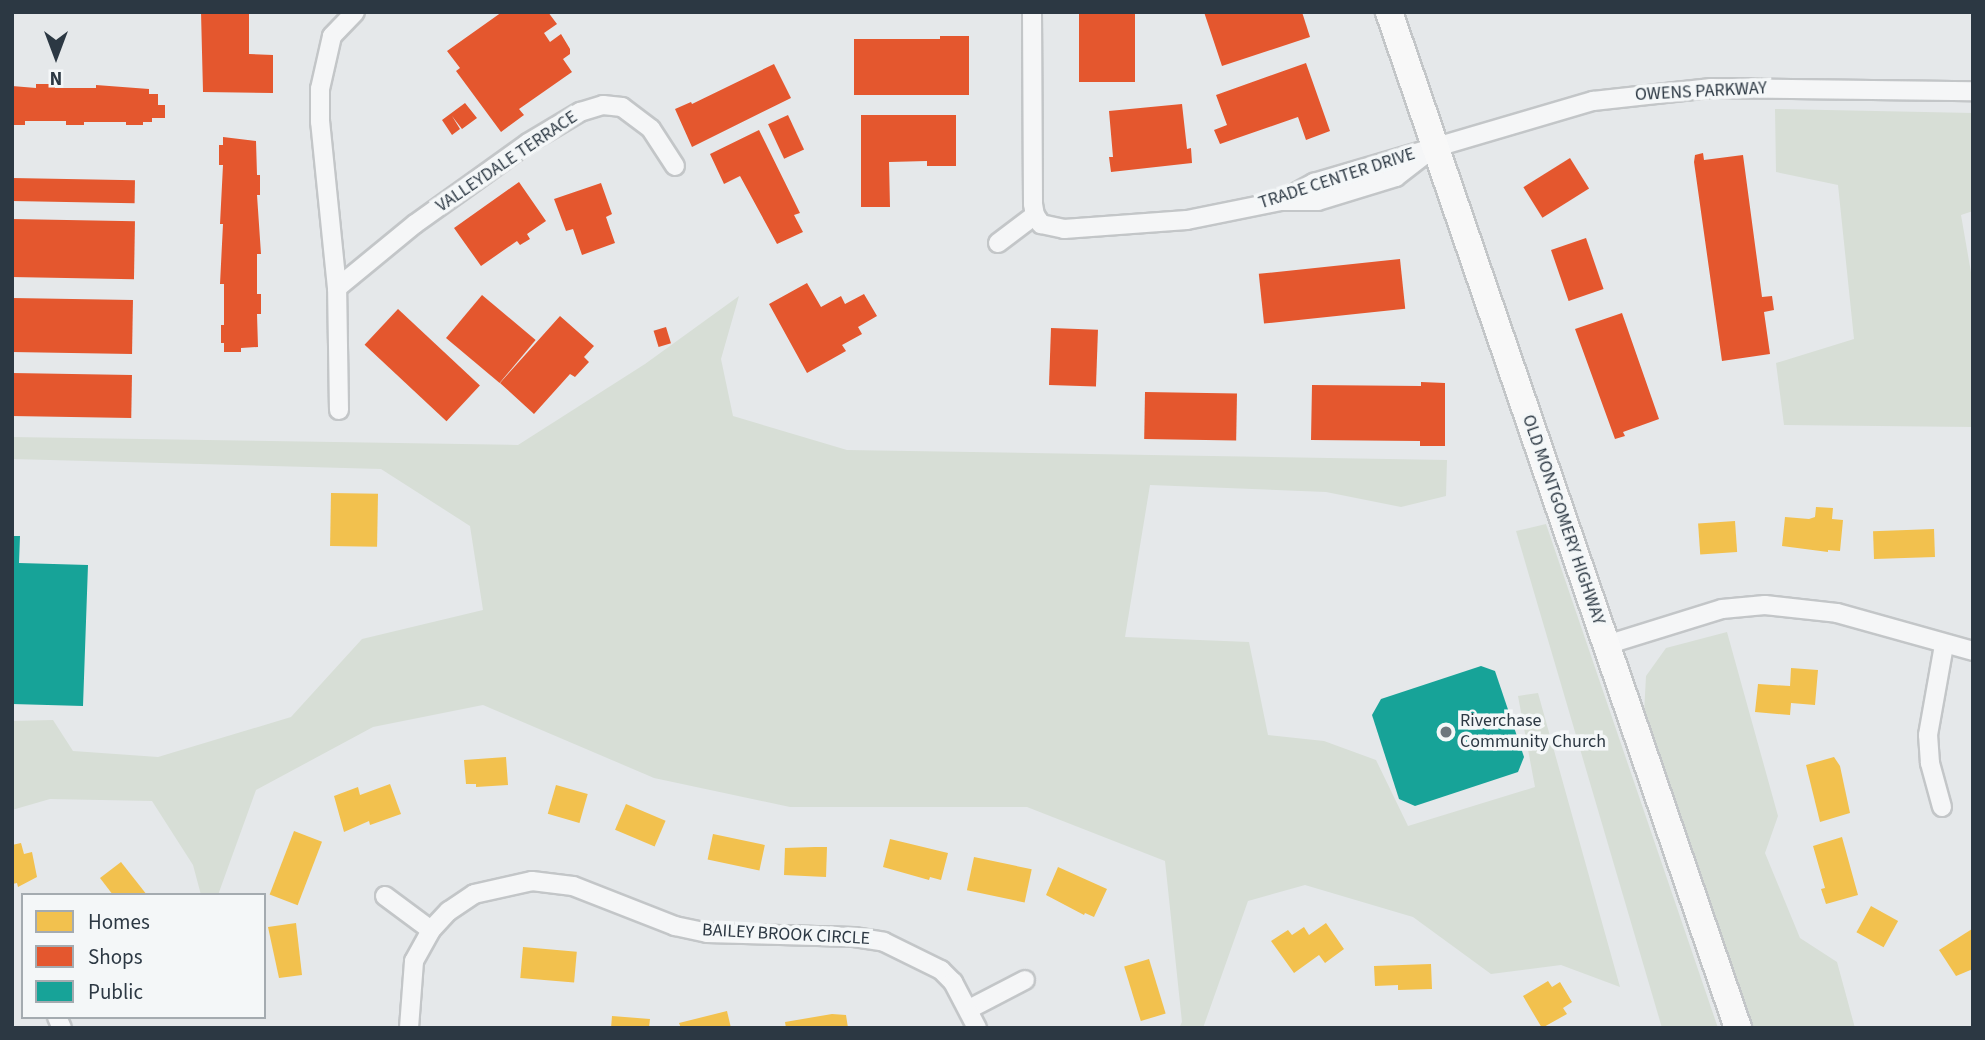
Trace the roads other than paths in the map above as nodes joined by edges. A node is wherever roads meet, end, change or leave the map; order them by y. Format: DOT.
graph roads {
  1 [pos="355,12"];
  2 [pos="1031,12"];
  3 [pos="1389,12"];
  4 [pos="1973,91"];
  5 [pos="1435,147"];
  6 [pos="675,166"];
  7 [pos="1035,215"];
  8 [pos="998,243"];
  9 [pos="337,288"];
  10 [pos="339,410"];
  11 [pos="1606,645"];
  12 [pos="1944,645"];
  13 [pos="1973,651"];
  14 [pos="1942,807"];
  15 [pos="385,896"];
  16 [pos="431,930"];
  17 [pos="1025,980"];
  18 [pos="969,1009"];
  19 [pos="409,1028"];
  20 [pos="977,1028"];
  21 [pos="1738,1028"];
  1 -- 9 [label="street"];
  2 -- 7 [label="street"];
  3 -- 5 [label="street, OLD MONTGOMERY HIGHWAY"];
  4 -- 5 [label="street, OWENS PARKWAY"];
  5 -- 7 [label="street, TRADE CENTER DRIVE"];
  5 -- 11 [label="street, OLD MONTGOMERY HIGHWAY"];
  6 -- 9 [label="street, VALLEYDALE TERRACE"];
  7 -- 8 [label="street"];
  9 -- 10 [label="street"];
  11 -- 12 [label="street"];
  11 -- 21 [label="street, OLD MONTGOMERY HIGHWAY"];
  12 -- 13 [label="street"];
  12 -- 14 [label="street"];
  15 -- 16 [label="street"];
  16 -- 18 [label="street, BAILEY BROOK CIRCLE"];
  16 -- 19 [label="street, BAILEY BROOK CIRCLE"];
  17 -- 18 [label="street"];
  18 -- 20 [label="street, BAILEY BROOK CIRCLE"];
}
